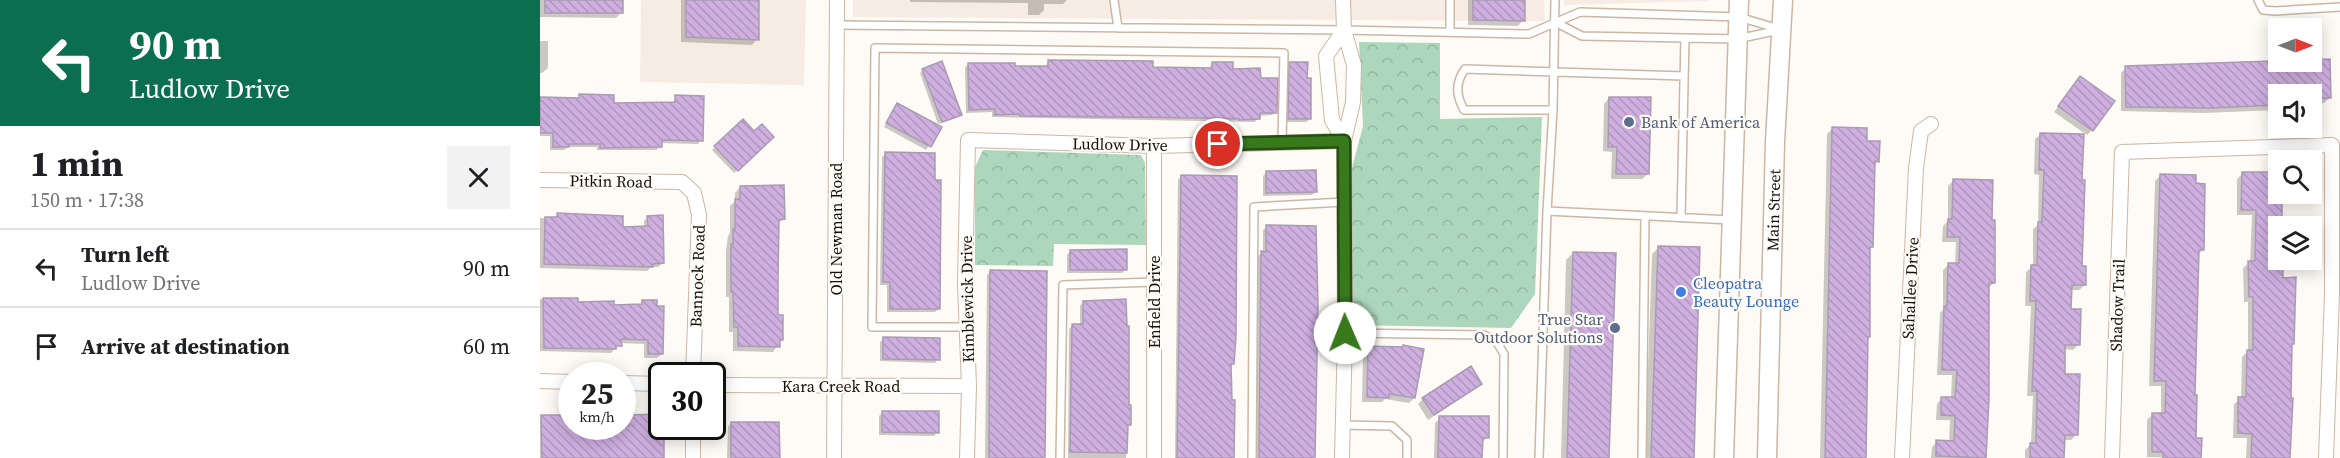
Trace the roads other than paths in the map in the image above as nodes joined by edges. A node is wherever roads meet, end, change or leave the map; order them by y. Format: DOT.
graph roads {
  1 [pos="837,0"];
  2 [pos="1114,0"];
  3 [pos="1343,0"];
  4 [pos="1450,0"];
  5 [pos="1555,0"];
  6 [pos="1783,0"];
  7 [pos="2258,0"];
  8 [pos="2340,7"];
  9 [pos="1739,9"];
  10 [pos="1556,22"];
  11 [pos="837,25"];
  12 [pos="1118,28"];
  13 [pos="1782,29"];
  14 [pos="1344,30"];
  15 [pos="1450,32"];
  16 [pos="1685,38"];
  17 [pos="1737,39"];
  18 [pos="1554,73"];
  19 [pos="1684,76"];
  20 [pos="1553,110"];
  21 [pos="1932,123"];
  22 [pos="968,140"];
  23 [pos="1344,141"];
  24 [pos="1282,143"];
  25 [pos="1154,146"];
  26 [pos="540,180"];
  27 [pos="682,182"];
  28 [pos="1344,202"];
  29 [pos="1547,212"];
  30 [pos="1645,216"];
  31 [pos="1681,217"];
  32 [pos="1732,220"];
  33 [pos="1154,282"];
  34 [pos="967,327"];
  35 [pos="1345,333"];
  36 [pos="693,362"];
  37 [pos="540,381"];
  38 [pos="558,382"];
  39 [pos="726,385"];
  40 [pos="835,386"];
  41 [pos="969,386"];
  42 [pos="1342,425"];
  43 [pos="693,440"];
  44 [pos="693,458"];
  45 [pos="834,458"];
  46 [pos="967,458"];
  47 [pos="1060,458"];
  48 [pos="1154,458"];
  49 [pos="1252,458"];
  50 [pos="1342,458"];
  51 [pos="1407,458"];
  52 [pos="1503,458"];
  53 [pos="1539,458"];
  54 [pos="1642,458"];
  55 [pos="1724,458"];
  56 [pos="1767,458"];
  57 [pos="1902,458"];
  58 [pos="2112,458"];
  59 [pos="2326,458"];
  1 -- 11 [label="street, Old Newman Road"];
  2 -- 12 [label="lane"];
  3 -- 14 [label="street"];
  4 -- 15 [label="lane"];
  5 -- 10 [label="lane"];
  6 -- 13 [label="main road, Main Street"];
  7 -- 8 [label="lane"];
  9 -- 10 [label="lane"];
  9 -- 13 [label="lane"];
  9 -- 17 [label="main road"];
  10 -- 15 [label="lane"];
  10 -- 16 [label="lane"];
  10 -- 18 [label="lane"];
  11 -- 12 [label="lane"];
  11 -- 40 [label="street, Old Newman Road"];
  12 -- 14 [label="lane"];
  13 -- 17 [label="lane"];
  13 -- 56 [label="main road, Main Street"];
  14 -- 15 [label="lane"];
  14 -- 23 [label="street"];
  14 -- 23 [label="street"];
  16 -- 17 [label="lane"];
  16 -- 19 [label="lane"];
  17 -- 32 [label="main road"];
  18 -- 19 [label="lane"];
  18 -- 20 [label="lane"];
  18 -- 20 [label="lane"];
  19 -- 31 [label="lane"];
  20 -- 29 [label="lane"];
  21 -- 57 [label="street, Sahallee Drive"];
  22 -- 25 [label="street, Ludlow Drive"];
  22 -- 34 [label="street, Kimblewick Drive"];
  23 -- 24 [label="street, Ludlow Drive"];
  23 -- 28 [label="street"];
  24 -- 25 [label="street, Ludlow Drive"];
  24 -- 34 [label="lane"];
  25 -- 33 [label="street, Enfield Drive"];
  26 -- 27 [label="street, Pitkin Road"];
  27 -- 36 [label="street, Bannock Road"];
  28 -- 35 [label="street"];
  28 -- 49 [label="lane"];
  29 -- 30 [label="lane"];
  29 -- 53 [label="lane"];
  30 -- 31 [label="lane"];
  30 -- 54 [label="lane"];
  31 -- 32 [label="lane"];
  32 -- 55 [label="main road"];
  33 -- 47 [label="lane"];
  33 -- 48 [label="street, Enfield Drive"];
  34 -- 41 [label="street, Kimblewick Drive"];
  35 -- 42 [label="street"];
  35 -- 52 [label="lane"];
  37 -- 38 [label="street"];
  39 -- 40 [label="street, Kara Creek Road"];
  40 -- 41 [label="street, Kara Creek Road"];
  40 -- 45 [label="street, Old Newman Road"];
  41 -- 46 [label="street, Kimblewick Drive"];
  42 -- 50 [label="street"];
  42 -- 51 [label="lane"];
  43 -- 44 [label="street"];
  58 -- 59 [label="street, Shadow Trail"];
}
